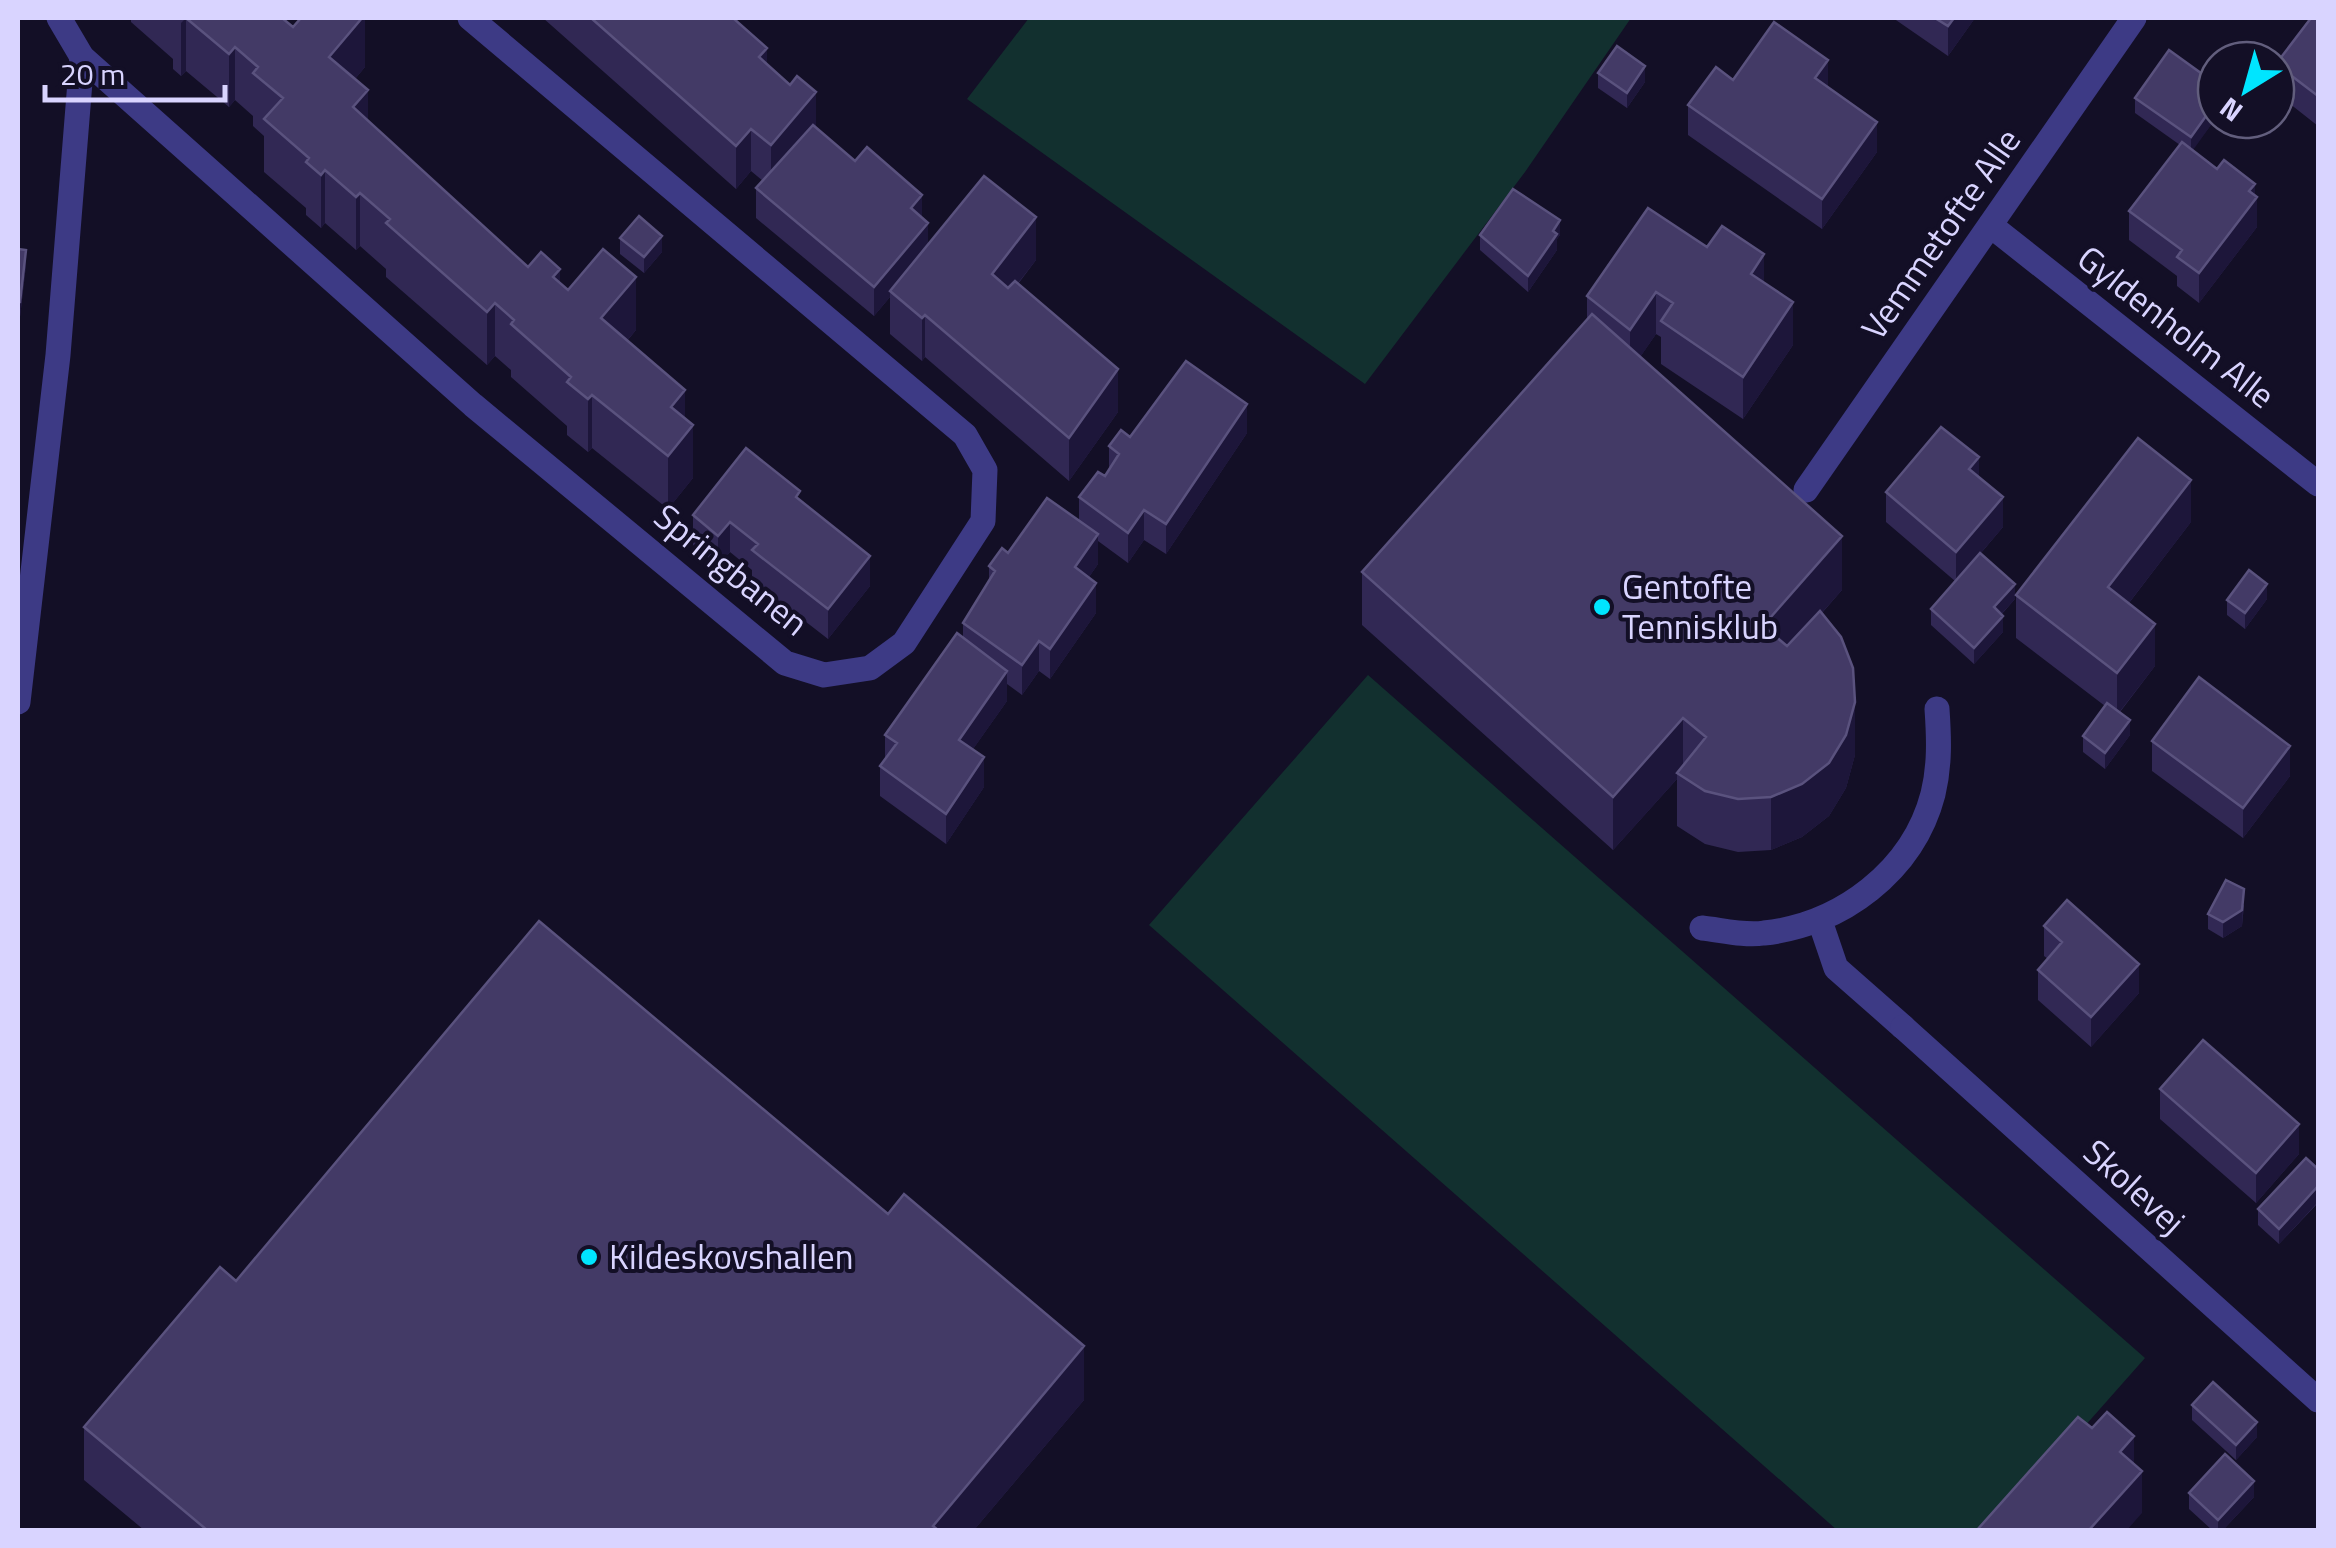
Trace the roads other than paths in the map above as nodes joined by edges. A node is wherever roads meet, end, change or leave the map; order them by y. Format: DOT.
graph roads {
  1 [pos="59,18"];
  2 [pos="470,18"];
  3 [pos="2134,18"];
  4 [pos="82,57"];
  5 [pos="1990,225"];
  6 [pos="2318,484"];
  7 [pos="1806,490"];
  8 [pos="18,702"];
  9 [pos="1937,709"];
  10 [pos="1820,920"];
  11 [pos="1702,928"];
  12 [pos="2318,1400"];
  1 -- 4 [label="street, Springbanen"];
  2 -- 4 [label="street, Springbanen"];
  3 -- 5 [label="street, Vemmetofte Alle"];
  4 -- 8 [label="street"];
  5 -- 6 [label="street, Gyldenholm Alle"];
  5 -- 7 [label="street, Vemmetofte Alle"];
  9 -- 10 [label="street"];
  10 -- 11 [label="street"];
  10 -- 12 [label="street, Skolevej"];
}
